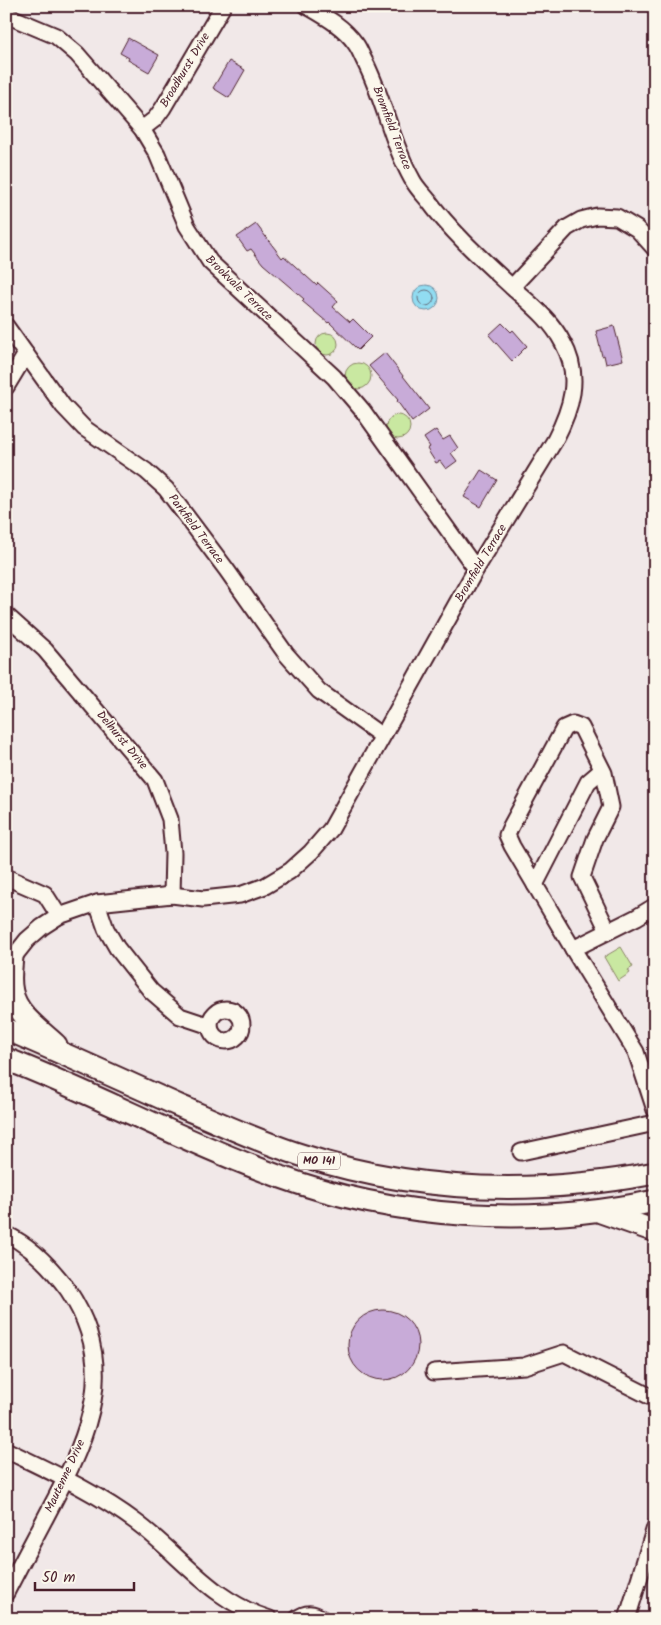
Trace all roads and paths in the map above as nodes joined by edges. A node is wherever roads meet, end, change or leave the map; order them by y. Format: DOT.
graph roads {
  1 [pos="223,6"];
  2 [pos="307,6"];
  3 [pos="6,15"];
  4 [pos="142,130"];
  5 [pos="655,249"];
  6 [pos="512,287"];
  7 [pos="6,326"];
  8 [pos="26,354"];
  9 [pos="6,387"];
  10 [pos="476,569"];
  11 [pos="6,615"];
  12 [pos="382,736"];
  13 [pos="602,770"];
  14 [pos="6,877"];
  15 [pos="535,885"];
  16 [pos="172,895"];
  17 [pos="97,903"];
  18 [pos="655,906"];
  19 [pos="59,916"];
  20 [pos="608,931"];
  21 [pos="573,950"];
  22 [pos="9,962"];
  23 [pos="210,1026"];
  24 [pos="6,1029"];
  25 [pos="67,1055"];
  26 [pos="6,1059"];
  27 [pos="655,1110"];
  28 [pos="655,1123"];
  29 [pos="521,1152"];
  30 [pos="655,1173"];
  31 [pos="655,1201"];
  32 [pos="596,1210"];
  33 [pos="655,1231"];
  34 [pos="6,1234"];
  35 [pos="434,1372"];
  36 [pos="655,1399"];
  37 [pos="6,1450"];
  38 [pos="65,1479"];
  39 [pos="655,1527"];
  40 [pos="6,1592"];
  41 [pos="270,1619"];
  42 [pos="297,1619"];
  43 [pos="322,1619"];
  44 [pos="627,1619"];
  1 -- 4 [label="street, Broadhurst Drive"];
  2 -- 6 [label="street, Bromfield Terrace"];
  3 -- 4 [label="street, Brookvale Terrace"];
  4 -- 10 [label="street, Brookvale Terrace"];
  5 -- 6 [label="street"];
  6 -- 10 [label="street, Bromfield Terrace"];
  7 -- 8 [label="street, Parkfield Terrace"];
  8 -- 9 [label="street"];
  8 -- 12 [label="street, Parkfield Terrace"];
  10 -- 12 [label="street, Bromfield Terrace"];
  11 -- 16 [label="street, Delhurst Drive"];
  12 -- 16 [label="street, Bromfield Terrace"];
  13 -- 15 [label="street"];
  13 -- 15 [label="street"];
  13 -- 20 [label="street"];
  14 -- 19 [label="street"];
  15 -- 21 [label="street"];
  16 -- 17 [label="street, Bromfield Terrace"];
  17 -- 19 [label="street, Bromfield Terrace"];
  17 -- 23 [label="street"];
  18 -- 20 [label="street"];
  19 -- 22 [label="street, Bromfield Terrace"];
  20 -- 21 [label="street"];
  21 -- 27 [label="street"];
  22 -- 25 [label="highway"];
  24 -- 25 [label="highway, MO 141"];
  25 -- 30 [label="highway, MO 141"];
  26 -- 32 [label="highway, MO 141"];
  28 -- 29 [label="street"];
  31 -- 32 [label="highway, MO 141"];
  32 -- 33 [label="highway"];
  34 -- 38 [label="street, Mautenne Drive"];
  35 -- 36 [label="street"];
  37 -- 38 [label="street"];
  38 -- 40 [label="street, Mautenne Drive"];
  38 -- 41 [label="street"];
  39 -- 44 [label="street"];
  42 -- 43 [label="street"];
}
